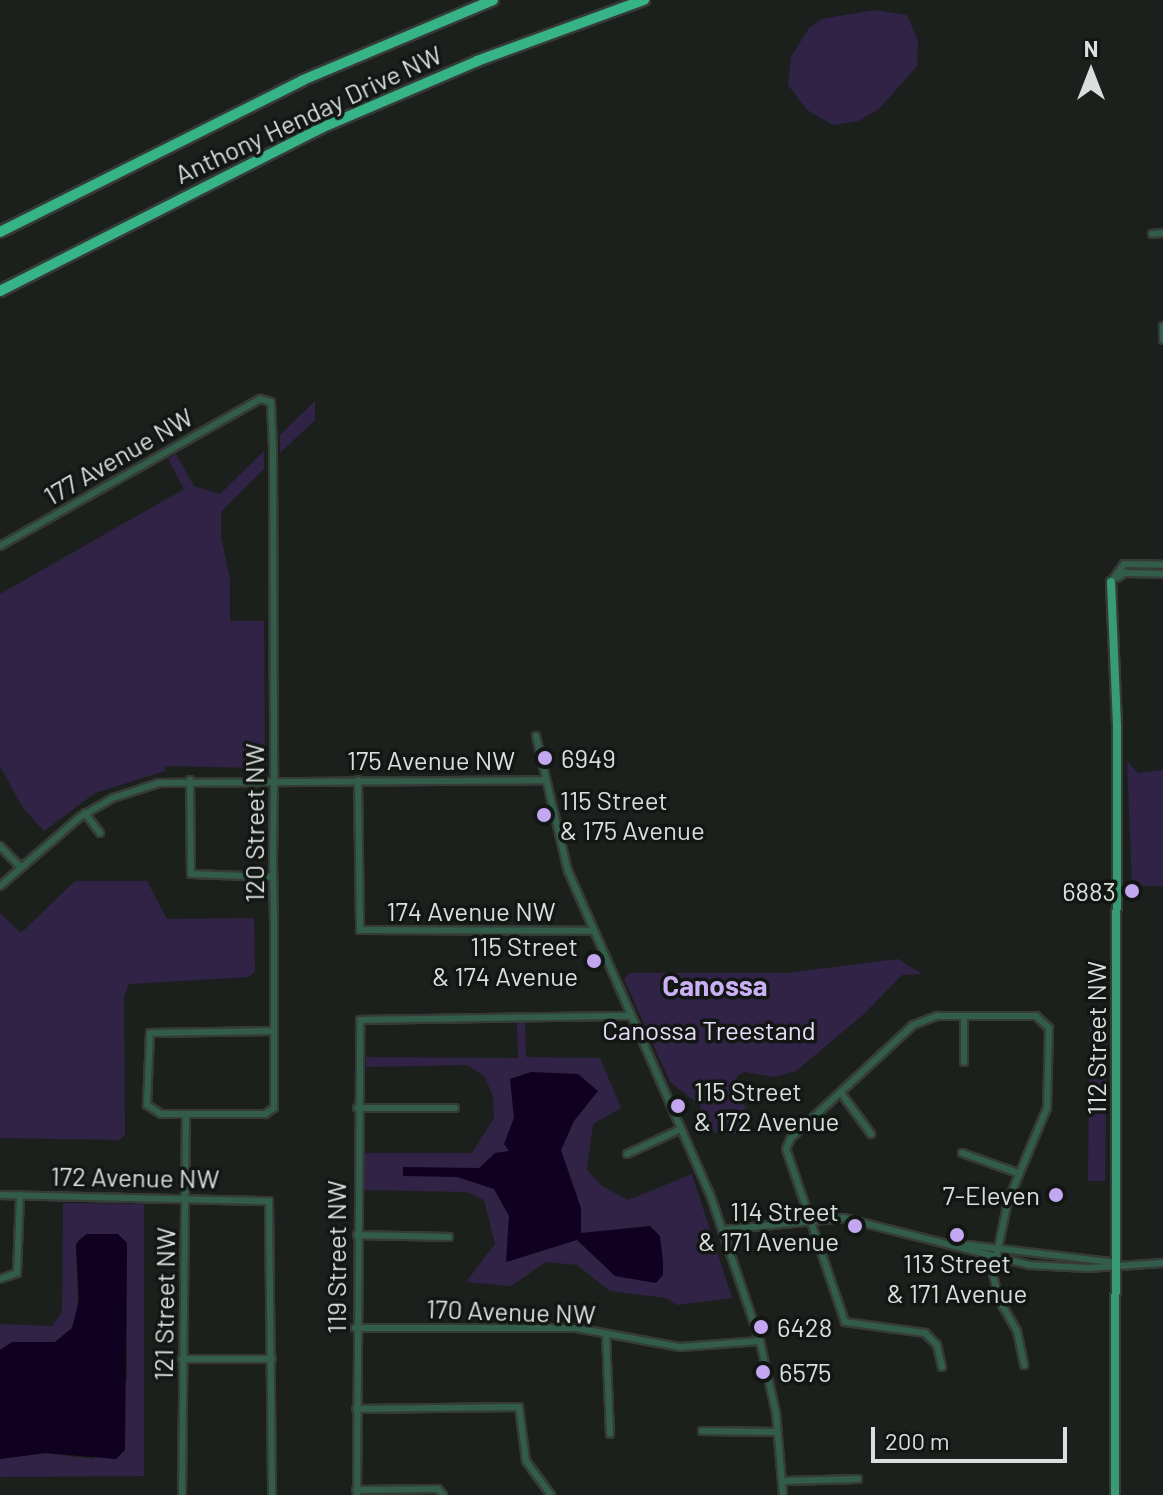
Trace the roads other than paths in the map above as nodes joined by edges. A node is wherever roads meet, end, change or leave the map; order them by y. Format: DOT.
graph roads {
  1 [pos="493,0"];
  2 [pos="644,0"];
  3 [pos="0,232"];
  4 [pos="1163,233"];
  5 [pos="1152,234"];
  6 [pos="0,291"];
  7 [pos="1163,326"];
  8 [pos="1162,340"];
  9 [pos="268,400"];
  10 [pos="214,424"];
  11 [pos="219,434"];
  12 [pos="0,546"];
  13 [pos="1163,565"];
  14 [pos="1163,574"];
  15 [pos="1111,582"];
  16 [pos="536,736"];
  17 [pos="190,780"];
  18 [pos="274,780"];
  19 [pos="358,780"];
  20 [pos="544,780"];
  21 [pos="85,813"];
  22 [pos="100,833"];
  23 [pos="0,846"];
  24 [pos="21,868"];
  25 [pos="273,877"];
  26 [pos="0,886"];
  27 [pos="591,931"];
  28 [pos="629,1016"];
  29 [pos="964,1016"];
  30 [pos="274,1031"];
  31 [pos="964,1062"];
  32 [pos="841,1093"];
  33 [pos="357,1108"];
  34 [pos="455,1108"];
  35 [pos="186,1114"];
  36 [pos="681,1129"];
  37 [pos="1040,1129"];
  38 [pos="1049,1133"];
  39 [pos="871,1134"];
  40 [pos="962,1153"];
  41 [pos="627,1154"];
  42 [pos="1018,1173"];
  43 [pos="0,1195"];
  44 [pos="20,1195"];
  45 [pos="185,1196"];
  46 [pos="809,1218"];
  47 [pos="722,1230"];
  48 [pos="357,1235"];
  49 [pos="449,1237"];
  50 [pos="957,1244"];
  51 [pos="997,1248"];
  52 [pos="995,1258"];
  53 [pos="1115,1263"];
  54 [pos="1163,1263"];
  55 [pos="0,1279"];
  56 [pos="559,1312"];
  57 [pos="559,1327"];
  58 [pos="355,1328"];
  59 [pos="606,1334"];
  60 [pos="760,1341"];
  61 [pos="182,1359"];
  62 [pos="272,1359"];
  63 [pos="1024,1365"];
  64 [pos="942,1367"];
  65 [pos="356,1409"];
  66 [pos="702,1431"];
  67 [pos="778,1432"];
  68 [pos="610,1434"];
  69 [pos="858,1479"];
  70 [pos="783,1481"];
  71 [pos="356,1492"];
  72 [pos="443,1493"];
  73 [pos="182,1495"];
  74 [pos="272,1495"];
  75 [pos="551,1495"];
  76 [pos="783,1495"];
  77 [pos="1115,1495"];
  1 -- 3 [label="highway, Anthony Henday Drive NW"];
  2 -- 6 [label="highway, Anthony Henday Drive NW"];
  4 -- 5 [label="street"];
  7 -- 8 [label="street"];
  9 -- 10 [label="street, 177 Avenue NW"];
  9 -- 18 [label="street, 120 Street NW"];
  10 -- 11 [label="street, 177 Avenue NW"];
  10 -- 12 [label="street, 177 Avenue NW"];
  13 -- 15 [label="street"];
  14 -- 15 [label="street"];
  15 -- 53 [label="main road, 112 Street NW"];
  16 -- 20 [label="street"];
  17 -- 18 [label="street, 175 Avenue NW"];
  17 -- 21 [label="street, 175 Avenue NW"];
  17 -- 25 [label="street"];
  18 -- 19 [label="street, 175 Avenue NW"];
  18 -- 25 [label="street, 120 Street NW"];
  19 -- 20 [label="street, 175 Avenue NW"];
  19 -- 27 [label="street, 174 Avenue NW"];
  20 -- 27 [label="street"];
  21 -- 22 [label="street"];
  21 -- 24 [label="street, 175 Avenue NW"];
  23 -- 24 [label="street"];
  24 -- 26 [label="street, 175 Avenue NW"];
  25 -- 30 [label="street, 120 Street NW"];
  27 -- 28 [label="street"];
  28 -- 33 [label="street, 119 Street NW"];
  28 -- 36 [label="street"];
  29 -- 31 [label="street"];
  29 -- 32 [label="street"];
  29 -- 37 [label="street"];
  30 -- 35 [label="street, 120 Street NW"];
  30 -- 35 [label="street"];
  32 -- 39 [label="street"];
  32 -- 46 [label="street"];
  33 -- 34 [label="street"];
  33 -- 48 [label="street, 119 Street NW"];
  35 -- 45 [label="street, 121 Street NW"];
  36 -- 41 [label="street"];
  36 -- 47 [label="street"];
  37 -- 38 [label="street"];
  37 -- 42 [label="street"];
  40 -- 42 [label="street"];
  42 -- 51 [label="street"];
  43 -- 44 [label="street, 172 Avenue NW"];
  44 -- 45 [label="street, 172 Avenue NW"];
  44 -- 55 [label="street"];
  45 -- 61 [label="street, 121 Street NW"];
  45 -- 62 [label="street, 172 Avenue NW"];
  46 -- 47 [label="street"];
  46 -- 50 [label="street"];
  46 -- 64 [label="street"];
  47 -- 60 [label="street"];
  48 -- 49 [label="street"];
  48 -- 58 [label="street, 119 Street NW"];
  50 -- 51 [label="street"];
  50 -- 52 [label="street"];
  51 -- 52 [label="street"];
  51 -- 53 [label="street"];
  52 -- 53 [label="street"];
  52 -- 63 [label="street"];
  53 -- 54 [label="street"];
  53 -- 77 [label="main road, 112 Street NW"];
  56 -- 57 [label="street"];
  57 -- 58 [label="street, 170 Avenue NW"];
  57 -- 59 [label="street, 170 Avenue NW"];
  58 -- 65 [label="street, 119 Street NW"];
  59 -- 60 [label="street, 170 Avenue NW"];
  59 -- 68 [label="street"];
  60 -- 67 [label="street"];
  61 -- 62 [label="street"];
  61 -- 73 [label="street, 121 Street NW"];
  62 -- 74 [label="street"];
  65 -- 71 [label="street, 119 Street NW"];
  65 -- 75 [label="street"];
  66 -- 67 [label="street"];
  67 -- 70 [label="street"];
  69 -- 70 [label="street"];
  70 -- 76 [label="street"];
  71 -- 72 [label="street"];
}
